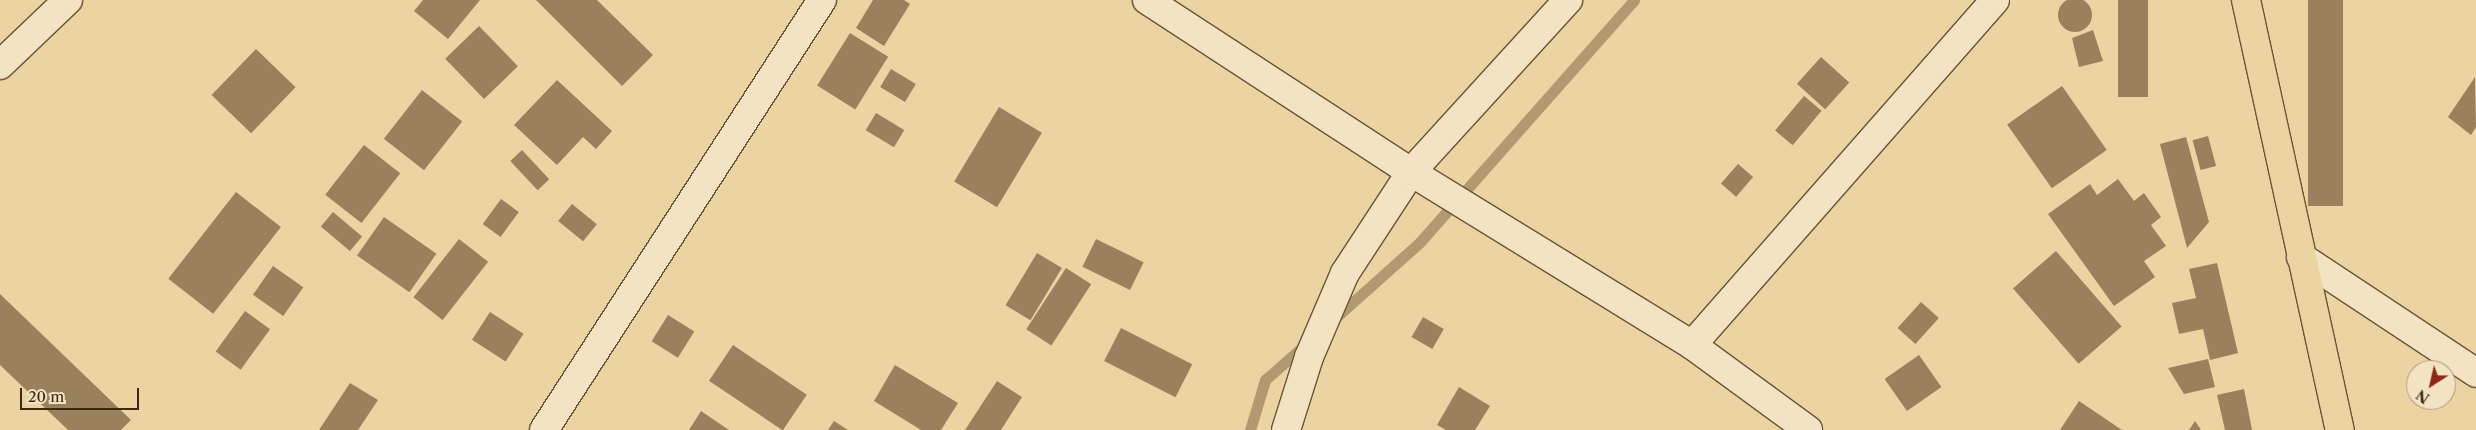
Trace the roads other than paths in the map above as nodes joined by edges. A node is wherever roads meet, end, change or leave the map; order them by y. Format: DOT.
graph roads {
  1 [pos="68,0"];
  2 [pos="822,0"];
  3 [pos="1147,0"];
  4 [pos="1568,0"];
  5 [pos="1995,0"];
  6 [pos="2246,0"];
  7 [pos="0,65"];
  8 [pos="1411,172"];
  9 [pos="2301,257"];
  10 [pos="1692,345"];
  11 [pos="2476,373"];
  12 [pos="544,430"];
  13 [pos="1286,430"];
  14 [pos="1808,430"];
  15 [pos="2340,430"];
  1 -- 7 [label="street"];
  2 -- 12 [label="street"];
  3 -- 8 [label="street"];
  4 -- 8 [label="street"];
  5 -- 10 [label="street"];
  6 -- 9 [label="main road"];
  8 -- 10 [label="street"];
  8 -- 13 [label="street"];
  9 -- 11 [label="street"];
  9 -- 15 [label="main road"];
  10 -- 14 [label="street"];
}
